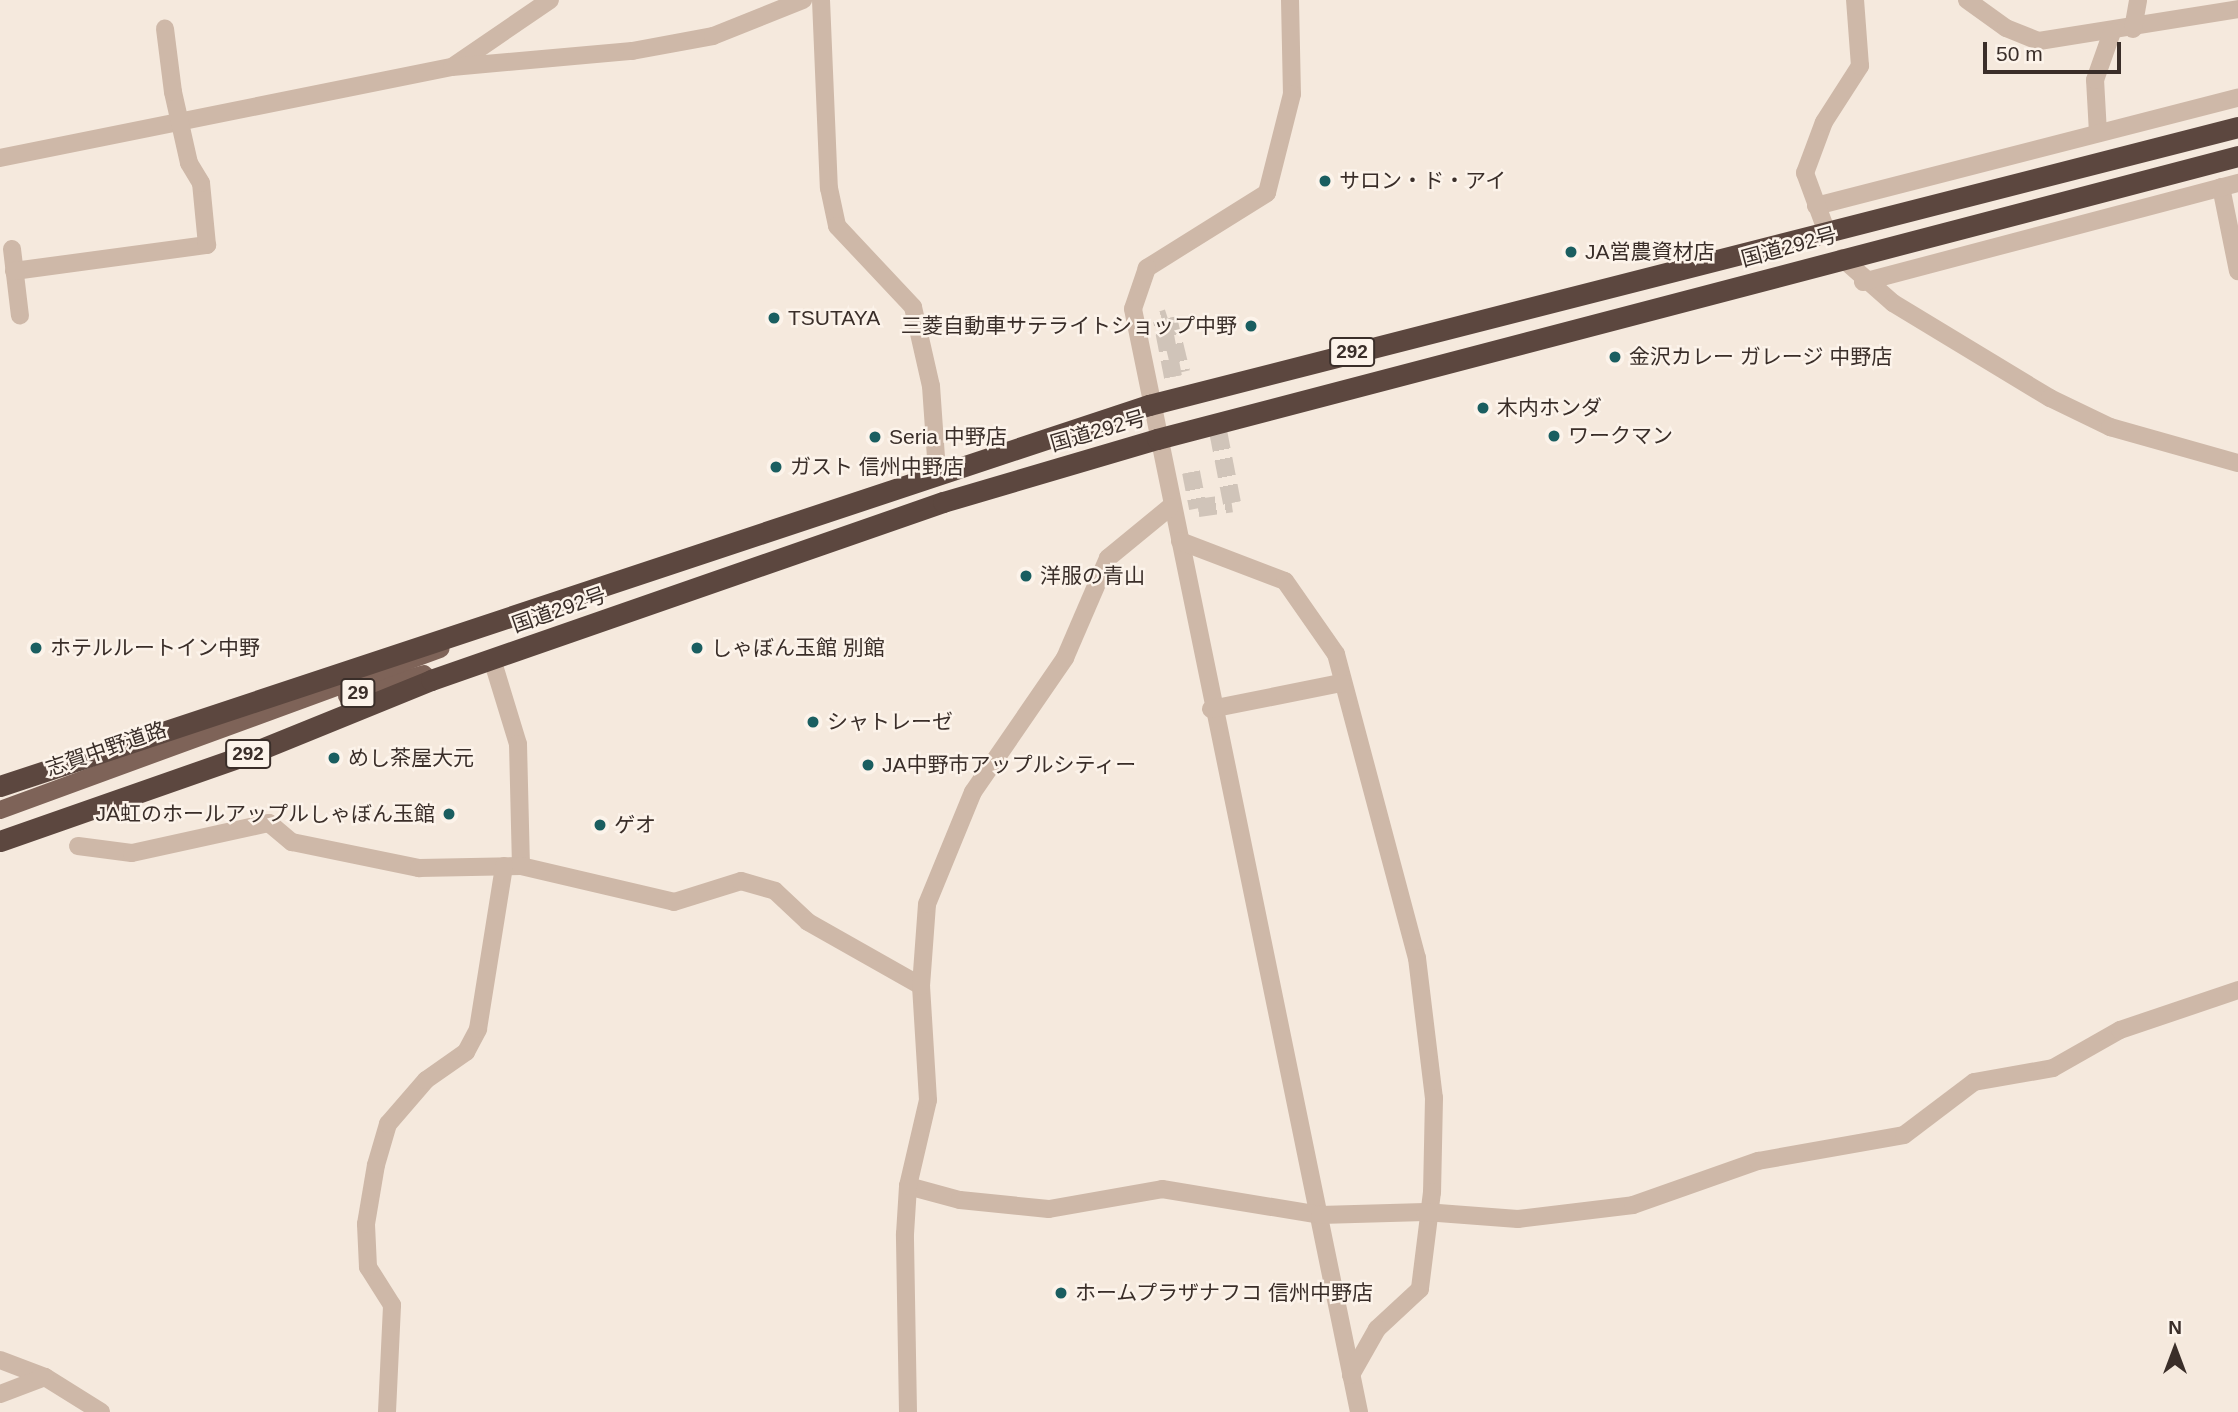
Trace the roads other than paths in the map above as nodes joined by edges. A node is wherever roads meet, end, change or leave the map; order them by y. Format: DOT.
graph roads {
  1 [pos="550,0"];
  2 [pos="803,0"];
  3 [pos="821,0"];
  4 [pos="1290,0"];
  5 [pos="1855,0"];
  6 [pos="1967,0"];
  7 [pos="2138,0"];
  8 [pos="2238,9"];
  9 [pos="165,29"];
  10 [pos="2133,29"];
  11 [pos="2112,32"];
  12 [pos="452,67"];
  13 [pos="2238,98"];
  14 [pos="182,125"];
  15 [pos="2238,127"];
  16 [pos="2098,133"];
  17 [pos="2238,156"];
  18 [pos="0,158"];
  19 [pos="2230,185"];
  20 [pos="1816,206"];
  21 [pos="1826,230"];
  22 [pos="12,249"];
  23 [pos="1842,258"];
  24 [pos="14,271"];
  25 [pos="2238,271"];
  26 [pos="1863,282"];
  27 [pos="20,316"];
  28 [pos="1149,405"];
  29 [pos="1157,439"];
  30 [pos="2238,463"];
  31 [pos="937,472"];
  32 [pos="1170,507"];
  33 [pos="1180,541"];
  34 [pos="482,631"];
  35 [pos="492,659"];
  36 [pos="1341,682"];
  37 [pos="1211,709"];
  38 [pos="226,732"];
  39 [pos="0,786"];
  40 [pos="0,810"];
  41 [pos="0,841"];
  42 [pos="78,846"];
  43 [pos="512,866"];
  44 [pos="921,986"];
  45 [pos="2238,990"];
  46 [pos="908,1186"];
  47 [pos="1425,1212"];
  48 [pos="1320,1215"];
  49 [pos="0,1360"];
  50 [pos="1351,1375"];
  51 [pos="45,1377"];
  52 [pos="0,1394"];
  53 [pos="101,1412"];
  54 [pos="387,1412"];
  55 [pos="908,1412"];
  56 [pos="1359,1412"];
  1 -- 12 [label="street"];
  2 -- 12 [label="street"];
  3 -- 31 [label="street"];
  4 -- 28 [label="street"];
  5 -- 20 [label="street"];
  6 -- 11 [label="street"];
  7 -- 10 [label="street"];
  8 -- 10 [label="street"];
  9 -- 14 [label="street"];
  10 -- 11 [label="street"];
  11 -- 16 [label="street"];
  12 -- 14 [label="street"];
  13 -- 16 [label="street"];
  14 -- 18 [label="street"];
  14 -- 24 [label="street"];
  15 -- 21 [label="highway, 国道292号 / 292"];
  16 -- 20 [label="street"];
  17 -- 23 [label="highway, 国道292号 / 292"];
  19 -- 25 [label="street"];
  19 -- 26 [label="street"];
  20 -- 21 [label="street"];
  21 -- 28 [label="highway, 国道292号 / 292"];
  22 -- 24 [label="street"];
  23 -- 26 [label="street"];
  23 -- 29 [label="highway, 国道292号 / 292"];
  24 -- 27 [label="street"];
  26 -- 30 [label="street"];
  28 -- 29 [label="street"];
  28 -- 31 [label="highway, 国道292号 / 292"];
  29 -- 32 [label="street"];
  29 -- 35 [label="highway, 国道292号 / 292"];
  31 -- 34 [label="highway, 国道292号 / 292"];
  32 -- 33 [label="street"];
  32 -- 44 [label="street"];
  33 -- 36 [label="street"];
  33 -- 37 [label="street"];
  34 -- 38 [label="main road, 29"];
  34 -- 39 [label="highway, 国道292号 / 292"];
  35 -- 38 [label="main road, 29"];
  35 -- 41 [label="highway, 国道292号 / 292"];
  35 -- 43 [label="street"];
  36 -- 37 [label="street"];
  36 -- 47 [label="street"];
  37 -- 48 [label="street"];
  38 -- 40 [label="main road, 志賀中野道路 / 29"];
  42 -- 43 [label="street"];
  43 -- 44 [label="street"];
  43 -- 54 [label="street"];
  44 -- 46 [label="street"];
  45 -- 47 [label="street"];
  46 -- 48 [label="street"];
  46 -- 55 [label="street"];
  47 -- 48 [label="street"];
  47 -- 50 [label="street"];
  48 -- 50 [label="street"];
  49 -- 51 [label="street"];
  50 -- 56 [label="street"];
  51 -- 52 [label="street"];
  51 -- 53 [label="street"];
}
